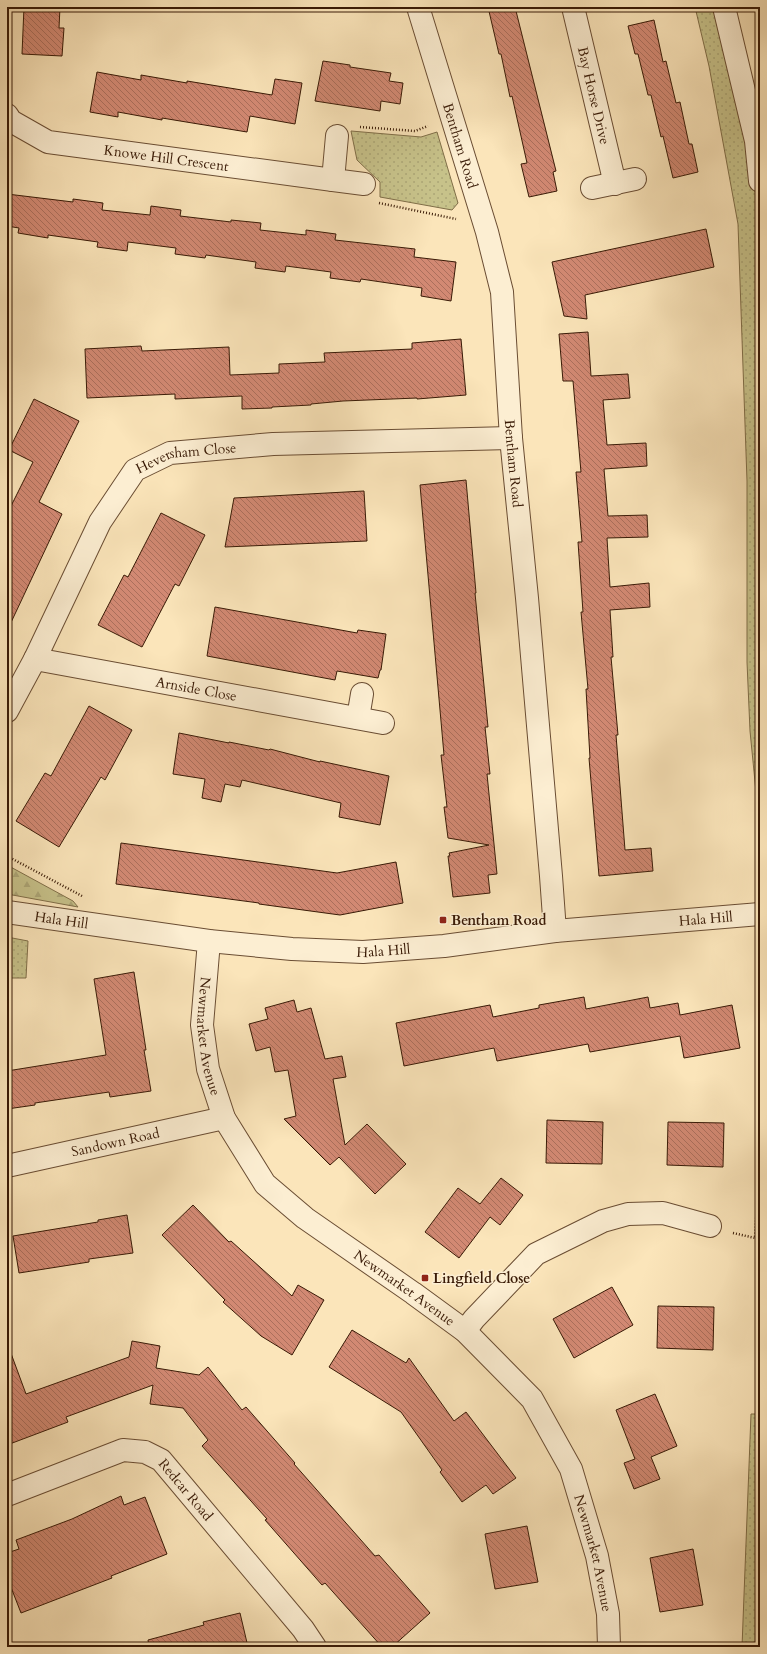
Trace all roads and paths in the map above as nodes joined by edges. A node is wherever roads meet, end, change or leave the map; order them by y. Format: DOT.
graph roads {
  1 [pos="418,7"];
  2 [pos="573,7"];
  3 [pos="724,7"];
  4 [pos="7,115"];
  5 [pos="451,117"];
  6 [pos="337,136"];
  7 [pos="333,180"];
  8 [pos="760,181"];
  9 [pos="364,184"];
  10 [pos="592,188"];
  11 [pos="375,202"];
  12 [pos="487,232"];
  13 [pos="511,438"];
  14 [pos="35,659"];
  15 [pos="362,694"];
  16 [pos="7,712"];
  17 [pos="358,718"];
  18 [pos="383,723"];
  19 [pos="7,856"];
  20 [pos="83,896"];
  21 [pos="7,912"];
  22 [pos="760,914"];
  23 [pos="554,931"];
  24 [pos="209,941"];
  25 [pos="224,1118"];
  26 [pos="7,1166"];
  27 [pos="760,1204"];
  28 [pos="710,1226"];
  29 [pos="743,1236"];
  30 [pos="465,1331"];
  31 [pos="7,1495"];
  32 [pos="315,1647"];
  33 [pos="609,1647"];
  1 -- 5 [label="street, Bentham Road"];
  2 -- 10 [label="street, Bay Horse Drive"];
  3 -- 8 [label="street"];
  4 -- 7 [label="street, Knowe Hill Crescent"];
  5 -- 6 [label="path"];
  5 -- 12 [label="street, Bentham Road"];
  6 -- 7 [label="street"];
  7 -- 9 [label="street, Knowe Hill Crescent"];
  11 -- 12 [label="path"];
  12 -- 13 [label="street, Bentham Road"];
  13 -- 14 [label="street, Heversham Close"];
  13 -- 23 [label="street, Bentham Road"];
  14 -- 16 [label="street, Heversham Close"];
  14 -- 17 [label="street, Arnside Close"];
  15 -- 17 [label="street"];
  17 -- 18 [label="street, Arnside Close"];
  19 -- 20 [label="path"];
  21 -- 24 [label="street, Hala Hill"];
  22 -- 23 [label="street, Hala Hill"];
  23 -- 24 [label="street, Hala Hill"];
  24 -- 25 [label="street, Newmarket Avenue"];
  25 -- 26 [label="street, Sandown Road"];
  25 -- 30 [label="street, Newmarket Avenue"];
  27 -- 29 [label="path"];
  28 -- 30 [label="street"];
  30 -- 33 [label="street, Newmarket Avenue"];
  31 -- 32 [label="street, Redcar Road"];
}
